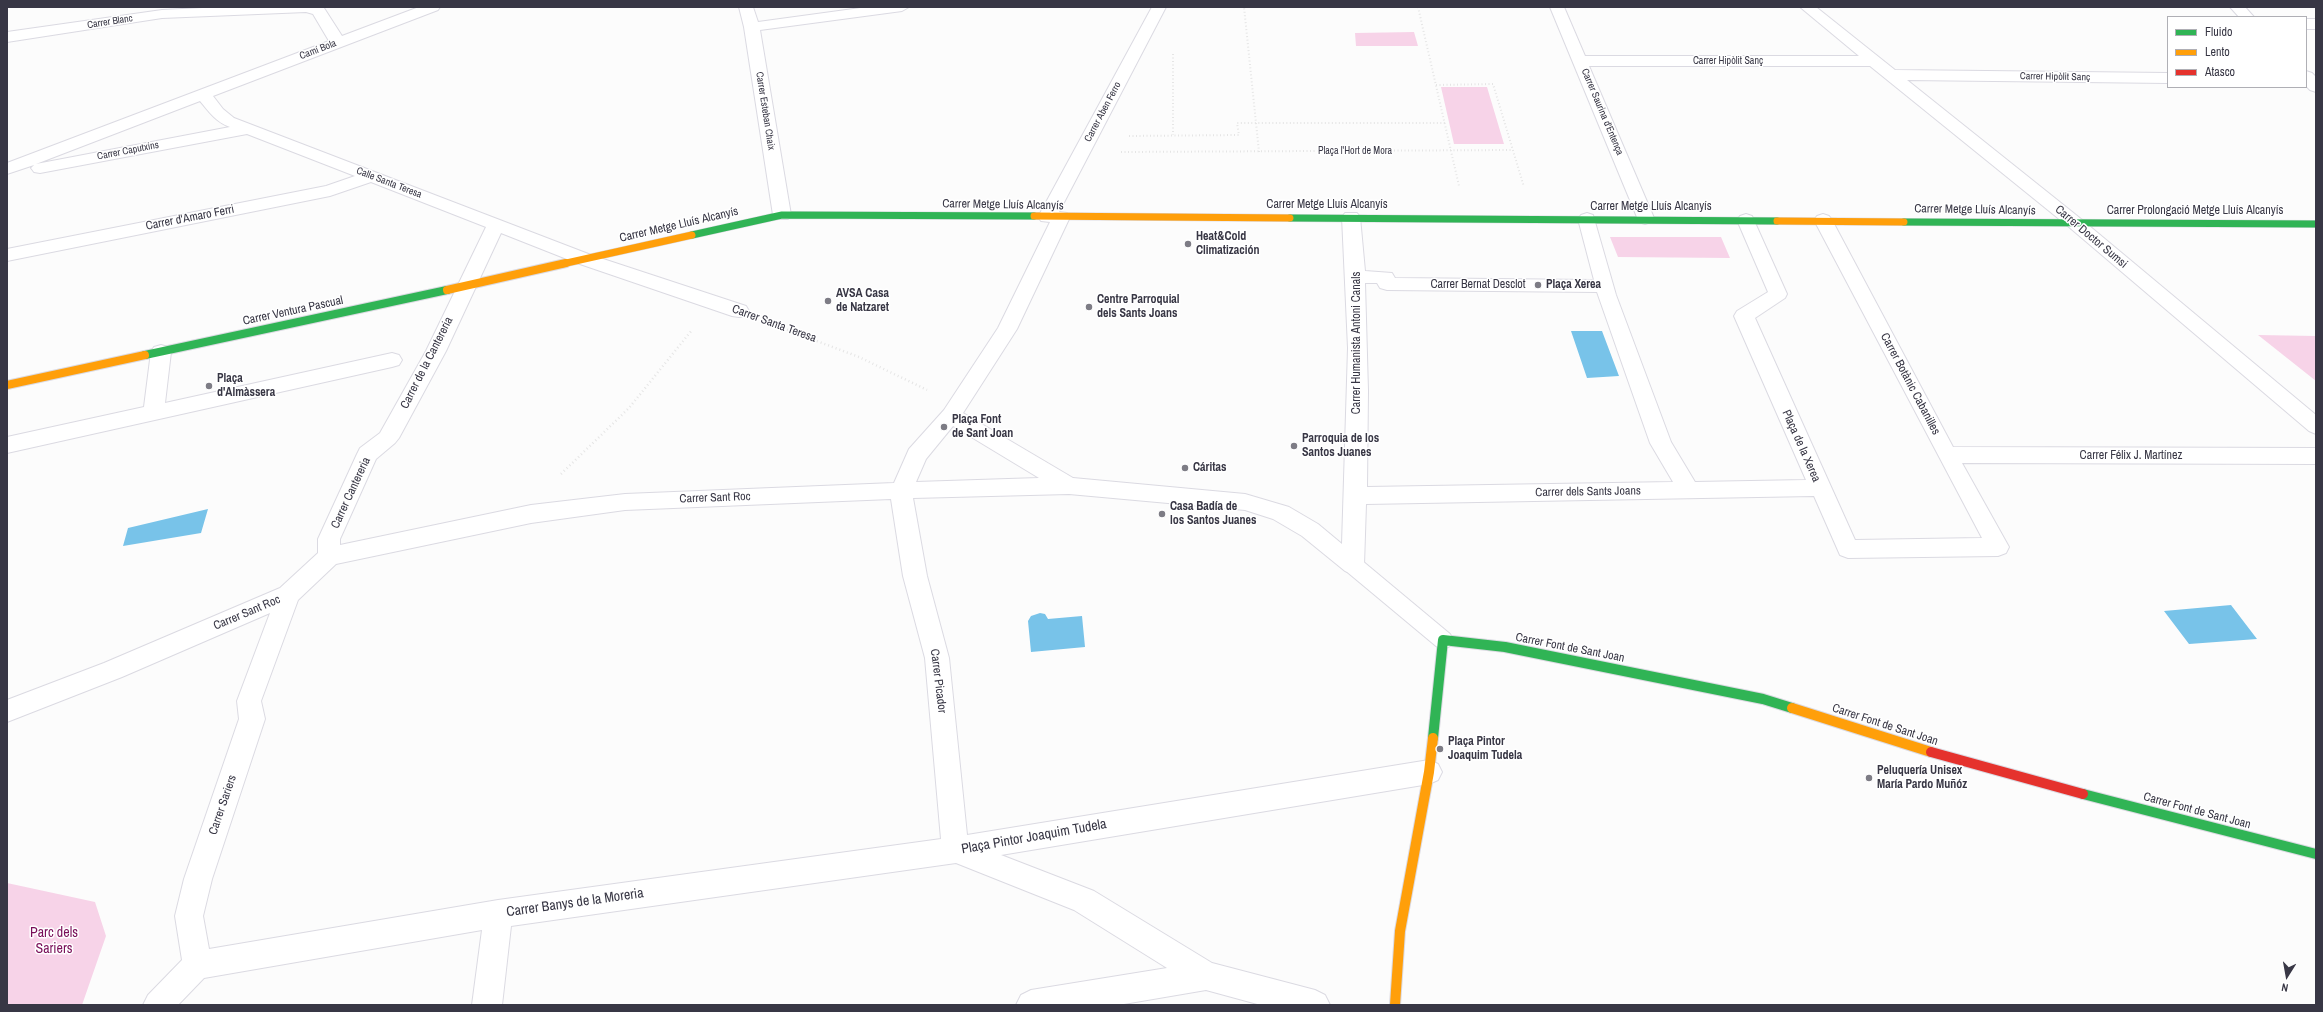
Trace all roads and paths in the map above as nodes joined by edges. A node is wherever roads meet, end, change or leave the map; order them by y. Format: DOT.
graph roads {
  1 [pos="434,7"];
  2 [pos="746,7"];
  3 [pos="902,7"];
  4 [pos="1159,7"];
  5 [pos="1244,7"];
  6 [pos="1418,7"];
  7 [pos="1557,7"];
  8 [pos="1807,7"];
  9 [pos="2237,7"];
  10 [pos="2246,16"];
  11 [pos="752,28"];
  12 [pos="7,38"];
  13 [pos="338,43"];
  14 [pos="1172,49"];
  15 [pos="1580,61"];
  16 [pos="1875,61"];
  17 [pos="1893,75"];
  18 [pos="2167,78"];
  19 [pos="1436,85"];
  20 [pos="203,94"];
  21 [pos="1256,123"];
  22 [pos="1445,123"];
  23 [pos="248,129"];
  24 [pos="1173,135"];
  25 [pos="1126,136"];
  26 [pos="1451,150"];
  27 [pos="1513,150"];
  28 [pos="1118,152"];
  29 [pos="1259,152"];
  30 [pos="7,169"];
  31 [pos="7,174"];
  32 [pos="372,176"];
  33 [pos="1460,192"];
  34 [pos="1526,192"];
  35 [pos="782,215"];
  36 [pos="1054,217"];
  37 [pos="1352,217"];
  38 [pos="1645,218"];
  39 [pos="1587,219"];
  40 [pos="1746,220"];
  41 [pos="1823,220"];
  42 [pos="2075,223"];
  43 [pos="2316,224"];
  44 [pos="496,225"];
  45 [pos="7,254"];
  46 [pos="584,259"];
  47 [pos="1357,277"];
  48 [pos="465,286"];
  49 [pos="1605,286"];
  50 [pos="714,302"];
  51 [pos="739,312"];
  52 [pos="161,352"];
  53 [pos="392,360"];
  54 [pos="7,385"];
  55 [pos="154,413"];
  56 [pos="951,414"];
  57 [pos="2316,426"];
  58 [pos="388,438"];
  59 [pos="7,445"];
  60 [pos="1947,455"];
  61 [pos="2316,456"];
  62 [pos="1069,486"];
  63 [pos="1820,488"];
  64 [pos="1689,490"];
  65 [pos="901,492"];
  66 [pos="1355,496"];
  67 [pos="530,514"];
  68 [pos="1998,547"];
  69 [pos="329,556"];
  70 [pos="1353,565"];
  71 [pos="288,595"];
  72 [pos="1443,640"];
  73 [pos="7,711"];
  74 [pos="1429,772"];
  75 [pos="955,850"];
  76 [pos="2316,854"];
  77 [pos="498,914"];
  78 [pos="197,965"];
  79 [pos="1206,976"];
  80 [pos="158,1005"];
  81 [pos="486,1005"];
  82 [pos="1031,1005"];
  83 [pos="1315,1005"];
  84 [pos="1395,1005"];
  1 -- 13 [label="street, Camí Bola"];
  2 -- 11 [label="street, Carrer Esteban Chaix"];
  3 -- 11 [label="street"];
  4 -- 36 [label="street, Carrer Aben Ferro"];
  5 -- 21 [label="path"];
  6 -- 19 [label="path"];
  7 -- 15 [label="street, Carrer Saurina d'Entença"];
  8 -- 16 [label="street, Carrer Doctor Sumsi"];
  9 -- 10 [label="street"];
  11 -- 35 [label="street, Carrer Esteban Chaix"];
  12 -- 13 [label="street, Carrer Blanc"];
  13 -- 20 [label="street, Camí Bola"];
  14 -- 24 [label="path"];
  15 -- 16 [label="street, Carrer Hipòlit Sanç"];
  15 -- 38 [label="street, Carrer Saurina d'Entença"];
  16 -- 17 [label="street, Carrer Doctor Sumsi"];
  17 -- 18 [label="street, Carrer Hipòlit Sanç"];
  17 -- 42 [label="street, Carrer Doctor Sumsi"];
  19 -- 22 [label="path"];
  19 -- 27 [label="path"];
  20 -- 23 [label="street, Calle Santa Teresa"];
  20 -- 30 [label="street, Carrer Caputxins"];
  21 -- 22 [label="path"];
  21 -- 24 [label="path"];
  21 -- 29 [label="path"];
  22 -- 26 [label="path"];
  23 -- 31 [label="street, Carrer Caputxins"];
  23 -- 32 [label="street, Calle Santa Teresa"];
  24 -- 25 [label="path"];
  26 -- 27 [label="path, Plaça l'Hort de Mora"];
  26 -- 29 [label="path, Plaça l'Hort de Mora"];
  26 -- 33 [label="path"];
  27 -- 34 [label="path"];
  28 -- 29 [label="path, Plaça l'Hort de Mora"];
  32 -- 44 [label="street, Calle Santa Teresa"];
  32 -- 45 [label="street, Carrer d'Amaro Ferri"];
  35 -- 36 [label="street, Carrer Metge Lluís Alcanyís"];
  35 -- 46 [label="street, Carrer Metge Lluís Alcanyís"];
  36 -- 37 [label="street, Carrer Metge Lluís Alcanyís"];
  36 -- 56 [label="street, Carrer Aben Ferro"];
  37 -- 39 [label="street, Carrer Metge Lluís Alcanyís"];
  37 -- 47 [label="street, Carrer Humanista Antoni Canals"];
  38 -- 39 [label="street, Carrer Metge Lluís Alcanyís"];
  38 -- 40 [label="street, Carrer Metge Lluís Alcanyís"];
  39 -- 49 [label="street"];
  40 -- 41 [label="street, Carrer Metge Lluís Alcanyís"];
  40 -- 63 [label="street, Plaça de la Xerea"];
  41 -- 42 [label="street, Carrer Metge Lluís Alcanyís"];
  41 -- 60 [label="street, Carrer Botànic Cabanilles"];
  42 -- 43 [label="street, Carrer Prolongació Metge Lluís Alcanyís"];
  42 -- 57 [label="street, Carrer Doctor Sumsi"];
  44 -- 46 [label="street, Calle Santa Teresa"];
  44 -- 48 [label="street, Carrer de la Cantereria"];
  46 -- 48 [label="street, Carrer Ventura Pascual"];
  46 -- 50 [label="street, Carrer Santa Teresa"];
  47 -- 49 [label="street, Carrer Bernat Desclot"];
  47 -- 66 [label="street, Carrer Humanista Antoni Canals"];
  48 -- 52 [label="street, Carrer Ventura Pascual"];
  48 -- 58 [label="street, Carrer de la Cantereria"];
  49 -- 64 [label="street"];
  50 -- 51 [label="street, Carrer Santa Teresa"];
  50 -- 67 [label="path"];
  51 -- 56 [label="path, Carrer Santa Teresa"];
  52 -- 54 [label="street, Carrer Ventura Pascual"];
  52 -- 55 [label="street"];
  53 -- 55 [label="street"];
  55 -- 59 [label="street"];
  56 -- 62 [label="street"];
  56 -- 65 [label="street"];
  58 -- 69 [label="street, Carrer Cantereria"];
  60 -- 61 [label="street, Carrer Félix J. Martínez"];
  60 -- 68 [label="street, Carrer Botànic Cabanilles"];
  62 -- 65 [label="street"];
  62 -- 70 [label="street"];
  63 -- 64 [label="street, Carrer dels Sants Joans"];
  63 -- 68 [label="street, Plaça de la Xerea"];
  64 -- 66 [label="street, Carrer dels Sants Joans"];
  65 -- 67 [label="street, Carrer Sant Roc"];
  65 -- 75 [label="street, Carrer Picador"];
  66 -- 70 [label="street, Carrer Humanista Antoni Canals"];
  67 -- 69 [label="street, Carrer Sant Roc"];
  69 -- 71 [label="street, Carrer Sant Roc"];
  70 -- 72 [label="lane"];
  71 -- 73 [label="street, Carrer Sant Roc"];
  71 -- 78 [label="street, Carrer Sariers"];
  72 -- 74 [label="street"];
  72 -- 76 [label="street, Carrer Font de Sant Joan"];
  74 -- 75 [label="street, Plaça Pintor Joaquim Tudela"];
  74 -- 84 [label="street"];
  75 -- 77 [label="street, Carrer Banys de la Moreria"];
  75 -- 79 [label="street, Plaça Pintor Joaquim Tudela"];
  77 -- 78 [label="street, Carrer Banys de la Moreria"];
  77 -- 81 [label="street"];
  78 -- 80 [label="street"];
  79 -- 82 [label="street"];
  79 -- 83 [label="street, Plaça Pintor Joaquim Tudela"];
}
